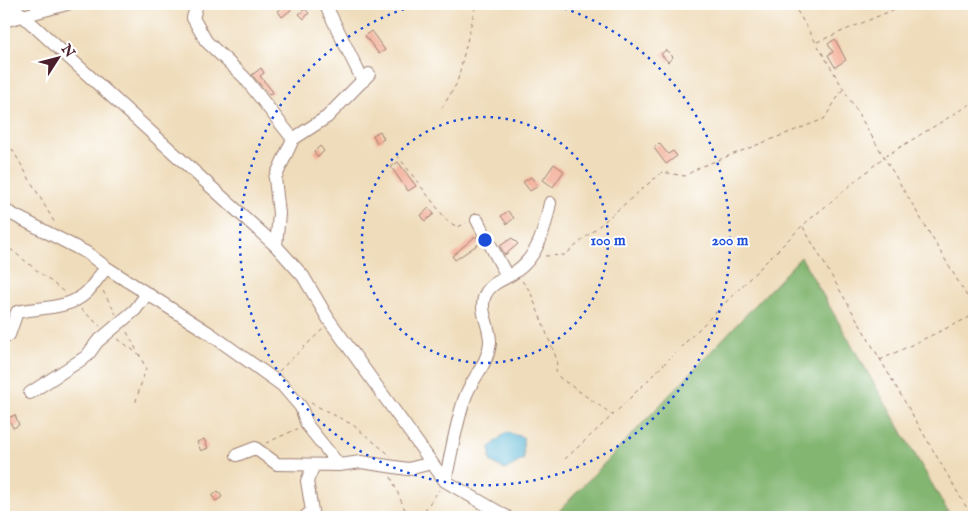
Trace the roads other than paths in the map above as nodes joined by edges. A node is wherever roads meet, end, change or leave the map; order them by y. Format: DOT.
graph roads {
  1 [pos="10,4"];
  2 [pos="67,4"];
  3 [pos="197,4"];
  4 [pos="325,4"];
  5 [pos="23,16"];
  6 [pos="4,21"];
  7 [pos="293,139"];
  8 [pos="550,202"];
  9 [pos="4,210"];
  10 [pos="477,220"];
  11 [pos="276,246"];
  12 [pos="107,268"];
  13 [pos="511,274"];
  14 [pos="147,294"];
  15 [pos="10,335"];
  16 [pos="30,394"];
  17 [pos="237,455"];
  18 [pos="432,463"];
  19 [pos="314,464"];
  20 [pos="339,465"];
  21 [pos="445,481"];
  22 [pos="305,517"];
  23 [pos="507,517"];
  1 -- 5 [label="street"];
  2 -- 5 [label="street"];
  3 -- 7 [label="street"];
  4 -- 7 [label="street"];
  5 -- 6 [label="street"];
  5 -- 11 [label="street"];
  7 -- 11 [label="street"];
  8 -- 13 [label="street"];
  9 -- 12 [label="street"];
  10 -- 13 [label="street"];
  11 -- 18 [label="street"];
  12 -- 14 [label="street"];
  12 -- 15 [label="street"];
  13 -- 21 [label="street"];
  14 -- 16 [label="street"];
  14 -- 20 [label="street"];
  17 -- 19 [label="street"];
  18 -- 20 [label="street"];
  18 -- 21 [label="street"];
  19 -- 20 [label="street"];
  19 -- 22 [label="street"];
  21 -- 23 [label="street"];
}
